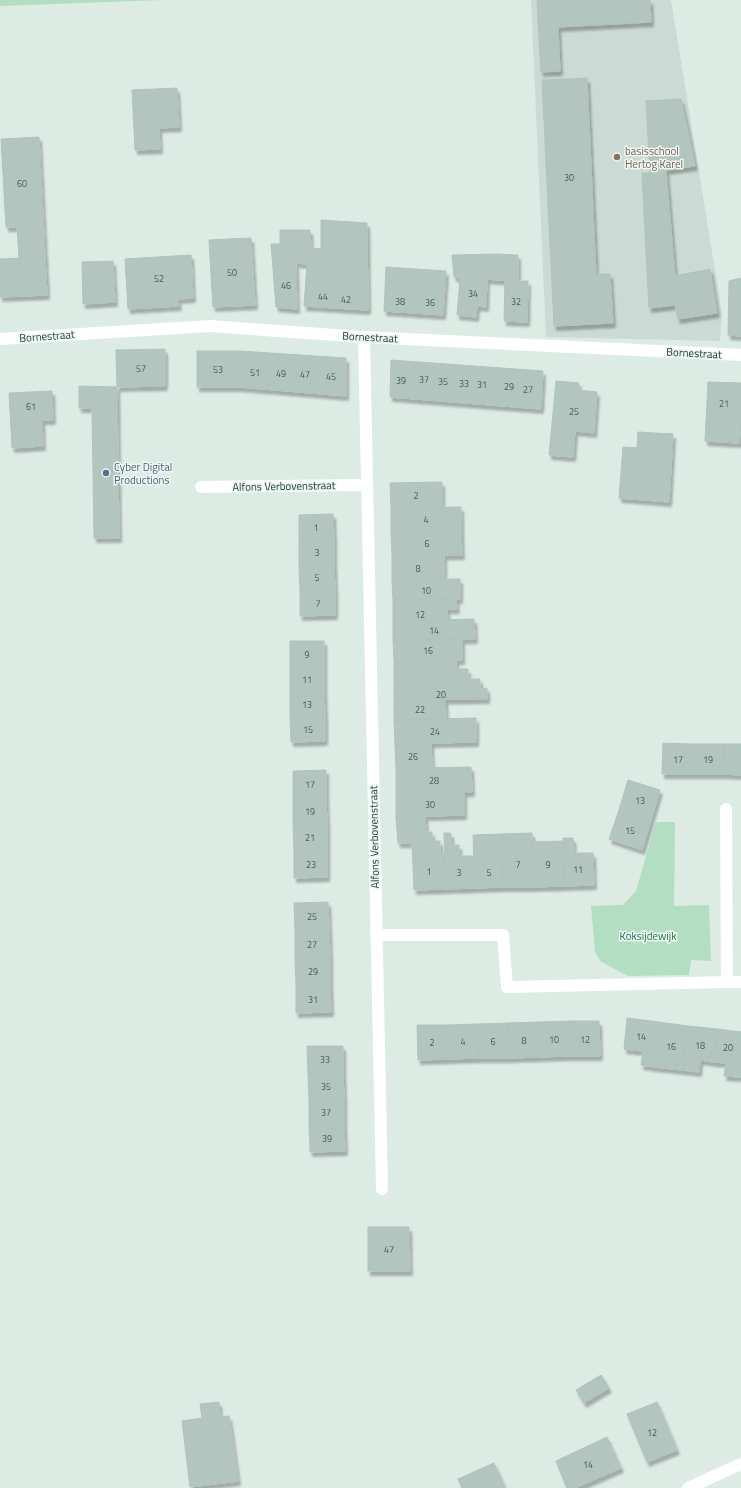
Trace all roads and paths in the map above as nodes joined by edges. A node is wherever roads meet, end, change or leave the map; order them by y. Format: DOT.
graph roads {
  1 [pos="364,337"];
  2 [pos="0,339"];
  3 [pos="741,355"];
  4 [pos="367,485"];
  5 [pos="201,487"];
  6 [pos="726,808"];
  7 [pos="376,935"];
  8 [pos="727,982"];
  9 [pos="741,982"];
  10 [pos="382,1189"];
  11 [pos="741,1464"];
  12 [pos="688,1488"];
  1 -- 2 [label="street, Bornestraat"];
  1 -- 3 [label="street, Bornestraat"];
  1 -- 4 [label="street, Alfons Verbovenstraat"];
  4 -- 5 [label="street, Alfons Verbovenstraat"];
  4 -- 7 [label="street, Alfons Verbovenstraat"];
  6 -- 8 [label="street"];
  7 -- 8 [label="street"];
  7 -- 10 [label="street, Alfons Verbovenstraat"];
  8 -- 9 [label="street"];
  11 -- 12 [label="street"];
}
